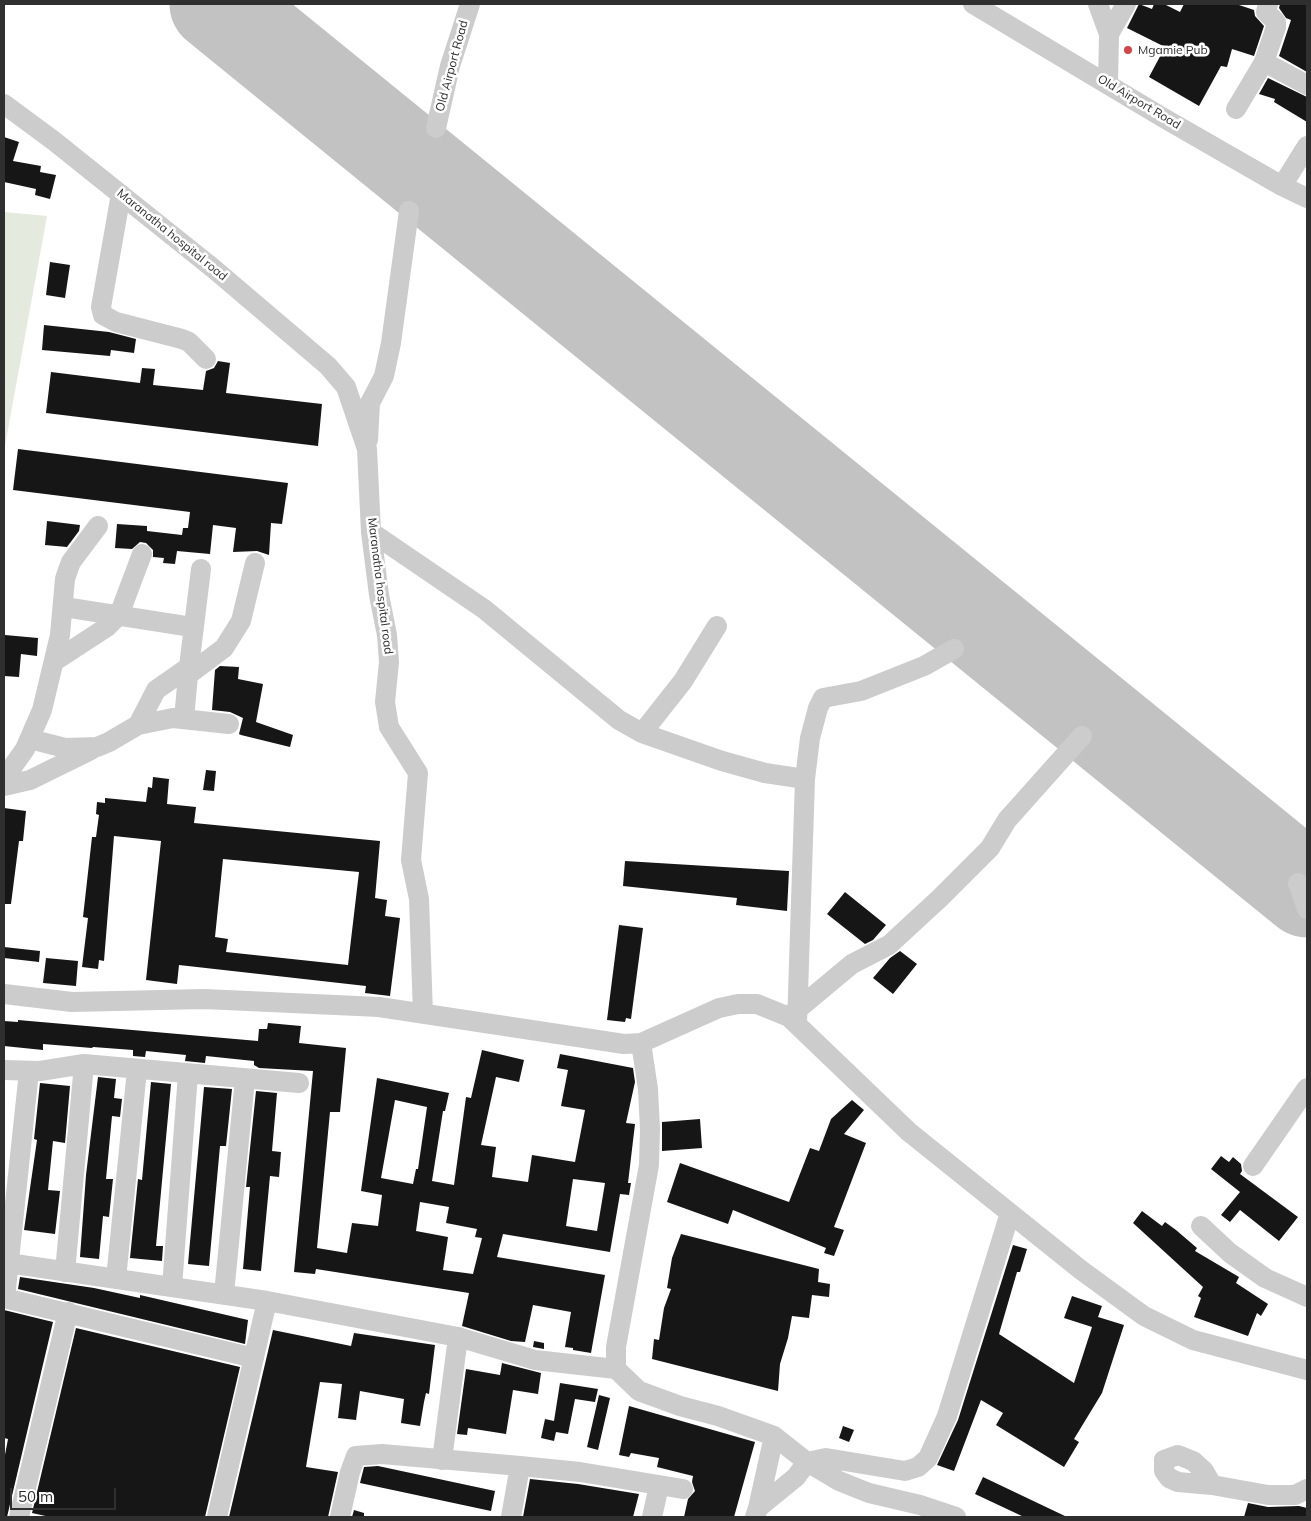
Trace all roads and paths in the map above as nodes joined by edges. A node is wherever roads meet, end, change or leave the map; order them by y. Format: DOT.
graph roads {
  1 [pos="470,4"];
  2 [pos="973,4"];
  3 [pos="1098,4"];
  4 [pos="1126,4"];
  5 [pos="1268,4"];
  6 [pos="1109,34"];
  7 [pos="1264,62"];
  8 [pos="1108,83"];
  9 [pos="1307,85"];
  10 [pos="4,104"];
  11 [pos="1236,109"];
  12 [pos="436,128"];
  13 [pos="1307,146"];
  14 [pos="1282,186"];
  15 [pos="121,194"];
  16 [pos="1307,198"];
  17 [pos="409,211"];
  18 [pos="206,359"];
  19 [pos="367,449"];
  20 [pos="98,526"];
  21 [pos="371,532"];
  22 [pos="142,554"];
  23 [pos="255,563"];
  24 [pos="201,568"];
  25 [pos="64,607"];
  26 [pos="119,615"];
  27 [pos="717,626"];
  28 [pos="192,627"];
  29 [pos="954,649"];
  30 [pos="55,661"];
  31 [pos="189,671"];
  32 [pos="184,719"];
  33 [pos="229,724"];
  34 [pos="138,725"];
  35 [pos="642,733"];
  36 [pos="1082,736"];
  37 [pos="30,739"];
  38 [pos="97,747"];
  39 [pos="4,779"];
  40 [pos="805,779"];
  41 [pos="4,786"];
  42 [pos="1298,883"];
  43 [pos="1307,909"];
  44 [pos="4,994"];
  45 [pos="423,1014"];
  46 [pos="794,1017"];
  47 [pos="641,1042"];
  48 [pos="84,1064"];
  49 [pos="4,1070"];
  50 [pos="136,1070"];
  51 [pos="29,1071"];
  52 [pos="188,1074"];
  53 [pos="245,1079"];
  54 [pos="299,1083"];
  55 [pos="1307,1088"];
  56 [pos="1253,1166"];
  57 [pos="1010,1213"];
  58 [pos="1201,1226"];
  59 [pos="8,1263"];
  60 [pos="64,1272"];
  61 [pos="116,1279"];
  62 [pos="172,1287"];
  63 [pos="224,1294"];
  64 [pos="1307,1297"];
  65 [pos="4,1298"];
  66 [pos="267,1301"];
  67 [pos="68,1312"];
  68 [pos="458,1337"];
  69 [pos="254,1358"];
  70 [pos="616,1369"];
  71 [pos="1307,1370"];
  72 [pos="774,1436"];
  73 [pos="442,1460"];
  74 [pos="807,1462"];
  75 [pos="520,1466"];
  76 [pos="1212,1485"];
  77 [pos="660,1486"];
  78 [pos="683,1489"];
  79 [pos="1307,1489"];
  80 [pos="756,1513"];
  81 [pos="19,1517"];
  82 [pos="217,1517"];
  83 [pos="340,1517"];
  84 [pos="511,1517"];
  85 [pos="652,1517"];
  86 [pos="956,1517"];
  1 -- 12 [label="street, Old Airport Road"];
  2 -- 8 [label="street, Old Airport Road"];
  3 -- 6 [label="street"];
  4 -- 6 [label="street"];
  5 -- 7 [label="street"];
  6 -- 8 [label="street"];
  7 -- 9 [label="street"];
  7 -- 11 [label="street"];
  8 -- 14 [label="street, Old Airport Road"];
  10 -- 15 [label="street, Maranatha hospital road"];
  13 -- 14 [label="street"];
  14 -- 16 [label="street, Old Airport Road"];
  15 -- 18 [label="street"];
  15 -- 19 [label="street, Maranatha hospital road"];
  17 -- 19 [label="street"];
  19 -- 21 [label="street, Maranatha hospital road"];
  20 -- 25 [label="street"];
  21 -- 35 [label="street"];
  21 -- 45 [label="street, Maranatha hospital road"];
  22 -- 26 [label="street"];
  23 -- 31 [label="street"];
  24 -- 28 [label="street"];
  25 -- 26 [label="street"];
  25 -- 30 [label="street"];
  26 -- 28 [label="street"];
  26 -- 30 [label="street"];
  27 -- 35 [label="street"];
  28 -- 31 [label="street"];
  29 -- 40 [label="street"];
  30 -- 37 [label="street"];
  31 -- 32 [label="street"];
  31 -- 34 [label="street"];
  32 -- 33 [label="street"];
  32 -- 34 [label="street"];
  34 -- 38 [label="street"];
  35 -- 40 [label="street"];
  36 -- 46 [label="street"];
  37 -- 38 [label="street"];
  37 -- 39 [label="street"];
  38 -- 41 [label="street"];
  40 -- 46 [label="street"];
  42 -- 43 [label="street"];
  44 -- 45 [label="street"];
  45 -- 47 [label="street"];
  46 -- 47 [label="street"];
  46 -- 57 [label="street"];
  47 -- 70 [label="street"];
  48 -- 50 [label="street"];
  48 -- 51 [label="street"];
  48 -- 60 [label="street"];
  49 -- 51 [label="street"];
  50 -- 52 [label="street"];
  50 -- 61 [label="street"];
  51 -- 59 [label="street"];
  52 -- 53 [label="street"];
  52 -- 62 [label="street"];
  53 -- 54 [label="street"];
  53 -- 63 [label="street"];
  55 -- 56 [label="street"];
  57 -- 71 [label="street"];
  57 -- 74 [label="street"];
  58 -- 64 [label="street"];
  59 -- 60 [label="street"];
  59 -- 65 [label="street"];
  60 -- 61 [label="street"];
  61 -- 62 [label="street"];
  62 -- 63 [label="street"];
  63 -- 66 [label="street"];
  65 -- 67 [label="street"];
  66 -- 68 [label="street"];
  66 -- 69 [label="street"];
  67 -- 69 [label="street"];
  67 -- 81 [label="street"];
  68 -- 70 [label="street"];
  68 -- 73 [label="street"];
  69 -- 82 [label="street"];
  70 -- 72 [label="street"];
  72 -- 74 [label="street"];
  72 -- 80 [label="street"];
  73 -- 75 [label="street"];
  73 -- 83 [label="street"];
  74 -- 80 [label="street"];
  74 -- 86 [label="street"];
  75 -- 77 [label="street"];
  75 -- 84 [label="street"];
  76 -- 79 [label="street"];
  77 -- 78 [label="street"];
  77 -- 85 [label="street"];
}
